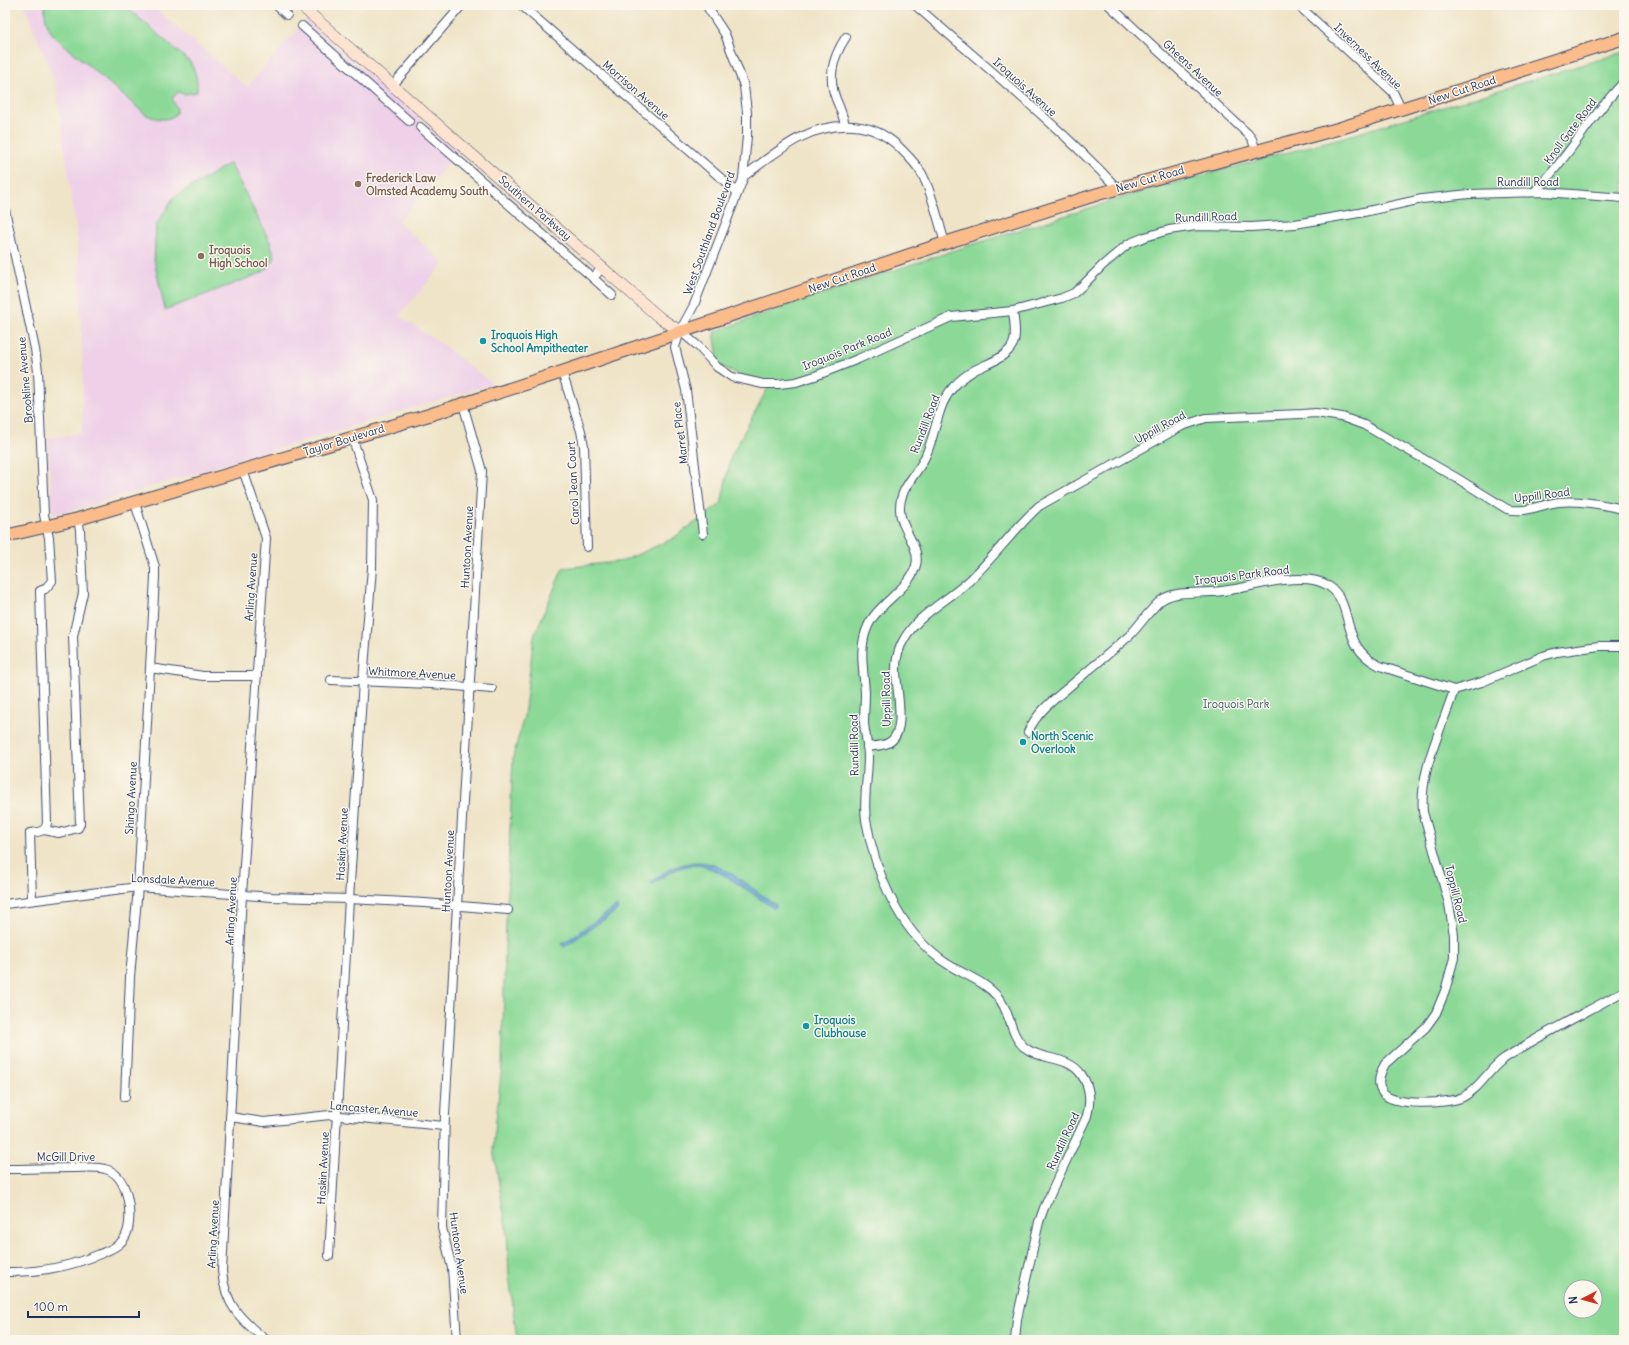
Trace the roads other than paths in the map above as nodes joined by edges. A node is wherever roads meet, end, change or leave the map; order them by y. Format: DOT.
graph roads {
  1 [pos="276,5"];
  2 [pos="300,5"];
  3 [pos="462,5"];
  4 [pos="521,5"];
  5 [pos="706,5"];
  6 [pos="915,5"];
  7 [pos="1109,5"];
  8 [pos="1298,5"];
  9 [pos="287,15"];
  10 [pos="302,26"];
  11 [pos="846,37"];
  12 [pos="1624,38"];
  13 [pos="1624,82"];
  14 [pos="393,86"];
  15 [pos="1401,109"];
  16 [pos="409,121"];
  17 [pos="845,126"];
  18 [pos="420,127"];
  19 [pos="444,129"];
  20 [pos="434,141"];
  21 [pos="1256,151"];
  22 [pos="743,177"];
  23 [pos="1116,188"];
  24 [pos="737,192"];
  25 [pos="1534,192"];
  26 [pos="1624,198"];
  27 [pos="5,210"];
  28 [pos="945,243"];
  29 [pos="602,267"];
  30 [pos="593,278"];
  31 [pos="612,294"];
  32 [pos="1012,310"];
  33 [pos="680,331"];
  34 [pos="562,372"];
  35 [pos="463,404"];
  36 [pos="352,437"];
  37 [pos="243,470"];
  38 [pos="135,502"];
  39 [pos="1624,509"];
  40 [pos="78,519"];
  41 [pos="47,527"];
  42 [pos="703,534"];
  43 [pos="5,536"];
  44 [pos="587,547"];
  45 [pos="1624,646"];
  46 [pos="150,668"];
  47 [pos="257,676"];
  48 [pos="331,680"];
  49 [pos="363,681"];
  50 [pos="470,688"];
  51 [pos="492,689"];
  52 [pos="1454,690"];
  53 [pos="1028,732"];
  54 [pos="867,747"];
  55 [pos="44,830"];
  56 [pos="138,887"];
  57 [pos="242,895"];
  58 [pos="349,899"];
  59 [pos="32,900"];
  60 [pos="5,904"];
  61 [pos="457,906"];
  62 [pos="508,910"];
  63 [pos="1624,991"];
  64 [pos="125,1097"];
  65 [pos="336,1116"];
  66 [pos="230,1117"];
  67 [pos="444,1126"];
  68 [pos="5,1169"];
  69 [pos="329,1256"];
  70 [pos="5,1272"];
  71 [pos="266,1340"];
  72 [pos="457,1340"];
  73 [pos="1015,1340"];
  1 -- 9 [label="street"];
  2 -- 14 [label="main road, Southern Parkway"];
  3 -- 14 [label="street"];
  4 -- 24 [label="street, Morrison Avenue"];
  5 -- 22 [label="street, West Southland Boulevard"];
  6 -- 23 [label="street, Iroquois Avenue"];
  7 -- 21 [label="street, Gheens Avenue"];
  8 -- 15 [label="street, Inverness Avenue"];
  10 -- 16 [label="street"];
  11 -- 17 [label="street"];
  12 -- 15 [label="main road, New Cut Road"];
  13 -- 25 [label="street, Knoll Gate Road"];
  14 -- 19 [label="main road, Southern Parkway"];
  15 -- 21 [label="main road, New Cut Road"];
  17 -- 22 [label="street"];
  17 -- 28 [label="street"];
  18 -- 20 [label="street"];
  19 -- 20 [label="street"];
  19 -- 29 [label="main road, Southern Parkway"];
  20 -- 30 [label="street"];
  21 -- 23 [label="main road, New Cut Road"];
  22 -- 24 [label="street, West Southland Boulevard"];
  23 -- 28 [label="main road, New Cut Road"];
  24 -- 33 [label="street, West Southland Boulevard"];
  25 -- 26 [label="street, Rundill Road"];
  25 -- 32 [label="street, Rundill Road"];
  27 -- 41 [label="street, Brookline Avenue"];
  28 -- 33 [label="main road, New Cut Road"];
  29 -- 30 [label="street"];
  29 -- 33 [label="main road, Southern Parkway"];
  30 -- 31 [label="street"];
  32 -- 33 [label="street, Iroquois Park Road"];
  32 -- 54 [label="street, Rundill Road"];
  33 -- 34 [label="main road, Taylor Boulevard"];
  33 -- 42 [label="street, Marret Place"];
  34 -- 35 [label="main road, Taylor Boulevard"];
  34 -- 44 [label="street, Carol Jean Court"];
  35 -- 36 [label="main road, Taylor Boulevard"];
  35 -- 50 [label="street, Huntoon Avenue"];
  36 -- 37 [label="main road, Taylor Boulevard"];
  36 -- 49 [label="street, Haskin Avenue"];
  37 -- 38 [label="main road, Taylor Boulevard"];
  37 -- 47 [label="street, Arling Avenue"];
  38 -- 40 [label="main road, Taylor Boulevard"];
  38 -- 46 [label="street, Shingo Avenue"];
  39 -- 54 [label="street, Uppill Road"];
  40 -- 41 [label="main road, Taylor Boulevard"];
  40 -- 55 [label="street"];
  41 -- 43 [label="main road, Taylor Boulevard"];
  41 -- 55 [label="street, Brookline Avenue"];
  45 -- 52 [label="street"];
  46 -- 47 [label="street"];
  46 -- 56 [label="street, Shingo Avenue"];
  47 -- 57 [label="street, Arling Avenue"];
  48 -- 49 [label="street, Whitmore Avenue"];
  49 -- 50 [label="street, Whitmore Avenue"];
  49 -- 58 [label="street, Haskin Avenue"];
  50 -- 51 [label="street, Whitmore Avenue"];
  50 -- 61 [label="street, Huntoon Avenue"];
  52 -- 53 [label="street, Iroquois Park Road"];
  52 -- 63 [label="street, Toppill Road"];
  54 -- 73 [label="street, Rundill Road"];
  55 -- 59 [label="street"];
  56 -- 57 [label="street, Lonsdale Avenue"];
  56 -- 59 [label="street, Lonsdale Avenue"];
  56 -- 64 [label="street, Shingo Avenue"];
  57 -- 58 [label="street, Lonsdale Avenue"];
  57 -- 66 [label="street, Arling Avenue"];
  58 -- 61 [label="street, Lonsdale Avenue"];
  58 -- 65 [label="street, Haskin Avenue"];
  59 -- 60 [label="street, Lonsdale Avenue"];
  61 -- 62 [label="street, Lonsdale Avenue"];
  61 -- 67 [label="street, Huntoon Avenue"];
  65 -- 66 [label="street, Lancaster Avenue"];
  65 -- 67 [label="street, Lancaster Avenue"];
  65 -- 69 [label="street, Haskin Avenue"];
  66 -- 71 [label="street, Arling Avenue"];
  67 -- 72 [label="street, Huntoon Avenue"];
  68 -- 70 [label="street, McGill Drive"];
}
